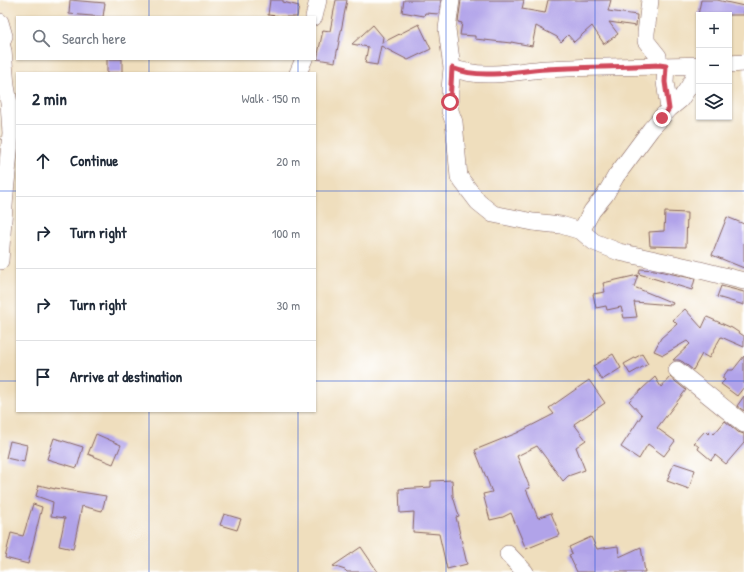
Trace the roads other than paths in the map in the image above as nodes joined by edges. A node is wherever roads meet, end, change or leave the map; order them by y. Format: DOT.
graph roads {
  1 [pos="318,0"];
  2 [pos="451,0"];
  3 [pos="650,0"];
  4 [pos="314,16"];
  5 [pos="0,22"];
  6 [pos="304,60"];
  7 [pos="744,63"];
  8 [pos="732,64"];
  9 [pos="663,66"];
  10 [pos="696,66"];
  11 [pos="452,68"];
  12 [pos="298,72"];
  13 [pos="696,72"];
  14 [pos="669,109"];
  15 [pos="2,190"];
  16 [pos="581,231"];
  17 [pos="0,261"];
  18 [pos="744,281"];
  19 [pos="677,370"];
  20 [pos="744,424"];
  21 [pos="508,554"];
  22 [pos="525,572"];
  1 -- 4 [label="street"];
  2 -- 11 [label="street"];
  3 -- 9 [label="street"];
  5 -- 15 [label="street"];
  6 -- 12 [label="street"];
  7 -- 8 [label="street"];
  9 -- 10 [label="street"];
  9 -- 11 [label="street"];
  9 -- 14 [label="street"];
  11 -- 16 [label="street"];
  13 -- 14 [label="street"];
  14 -- 16 [label="street"];
  15 -- 17 [label="street"];
  16 -- 18 [label="street"];
  19 -- 20 [label="street"];
  21 -- 22 [label="street"];
}
